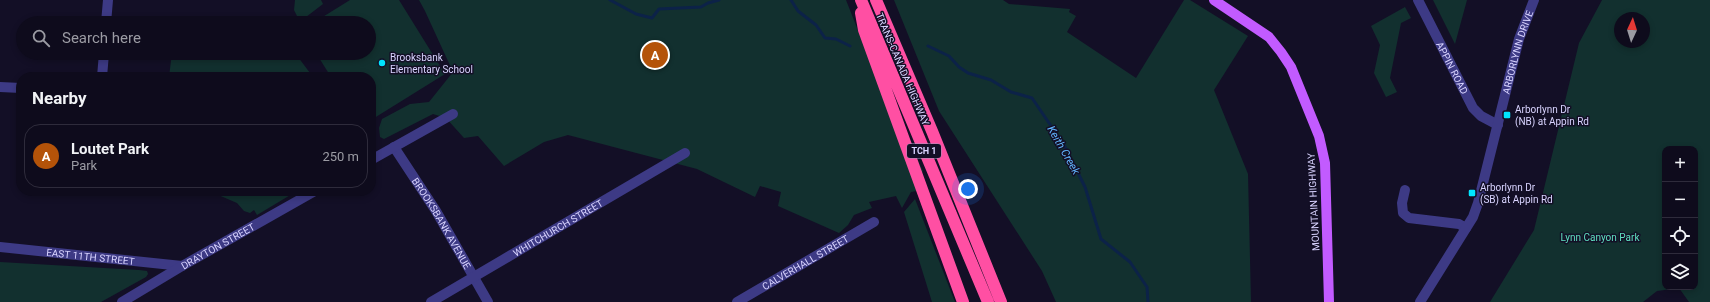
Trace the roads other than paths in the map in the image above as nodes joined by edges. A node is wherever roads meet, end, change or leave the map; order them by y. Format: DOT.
graph roads {
  1 [pos="108,0"];
  2 [pos="860,0"];
  3 [pos="876,0"];
  4 [pos="1214,0"];
  5 [pos="1418,0"];
  6 [pos="1534,0"];
  7 [pos="107,16"];
  8 [pos="103,60"];
  9 [pos="102,72"];
  10 [pos="0,87"];
  11 [pos="16,88"];
  12 [pos="452,114"];
  13 [pos="1498,125"];
  14 [pos="394,147"];
  15 [pos="685,153"];
  16 [pos="376,157"];
  17 [pos="1405,190"];
  18 [pos="306,196"];
  19 [pos="874,222"];
  20 [pos="1466,228"];
  21 [pos="0,247"];
  22 [pos="182,266"];
  23 [pos="473,278"];
  24 [pos="122,302"];
  25 [pos="431,302"];
  26 [pos="488,302"];
  27 [pos="737,302"];
  28 [pos="963,302"];
  29 [pos="988,302"];
  30 [pos="1001,302"];
  31 [pos="1329,302"];
  32 [pos="1420,302"];
  1 -- 7 [label="street"];
  2 -- 28 [label="highway"];
  2 -- 29 [label="highway, TRANS-CANADA HIGHWAY / TCH 1"];
  3 -- 30 [label="highway, TRANS-CANADA HIGHWAY / TCH 1"];
  4 -- 31 [label="main road, MOUNTAIN HIGHWAY"];
  5 -- 13 [label="street, APPIN ROAD"];
  6 -- 13 [label="street, ARBORLYNN DRIVE"];
  8 -- 9 [label="street"];
  10 -- 11 [label="street"];
  12 -- 14 [label="street"];
  13 -- 20 [label="street, ARBORLYNN DRIVE"];
  14 -- 16 [label="street"];
  14 -- 23 [label="street, BROOKSBANK AVENUE"];
  15 -- 23 [label="street, WHITCHURCH STREET"];
  17 -- 20 [label="street"];
  18 -- 22 [label="street, DRAYTON STREET"];
  19 -- 27 [label="street, CALVERHALL STREET"];
  20 -- 32 [label="street, ARBORLYNN DRIVE"];
  21 -- 22 [label="street, EAST 11TH STREET"];
  22 -- 24 [label="street, DRAYTON STREET"];
  23 -- 25 [label="street, WHITCHURCH STREET"];
  23 -- 26 [label="street, BROOKSBANK AVENUE"];
}
